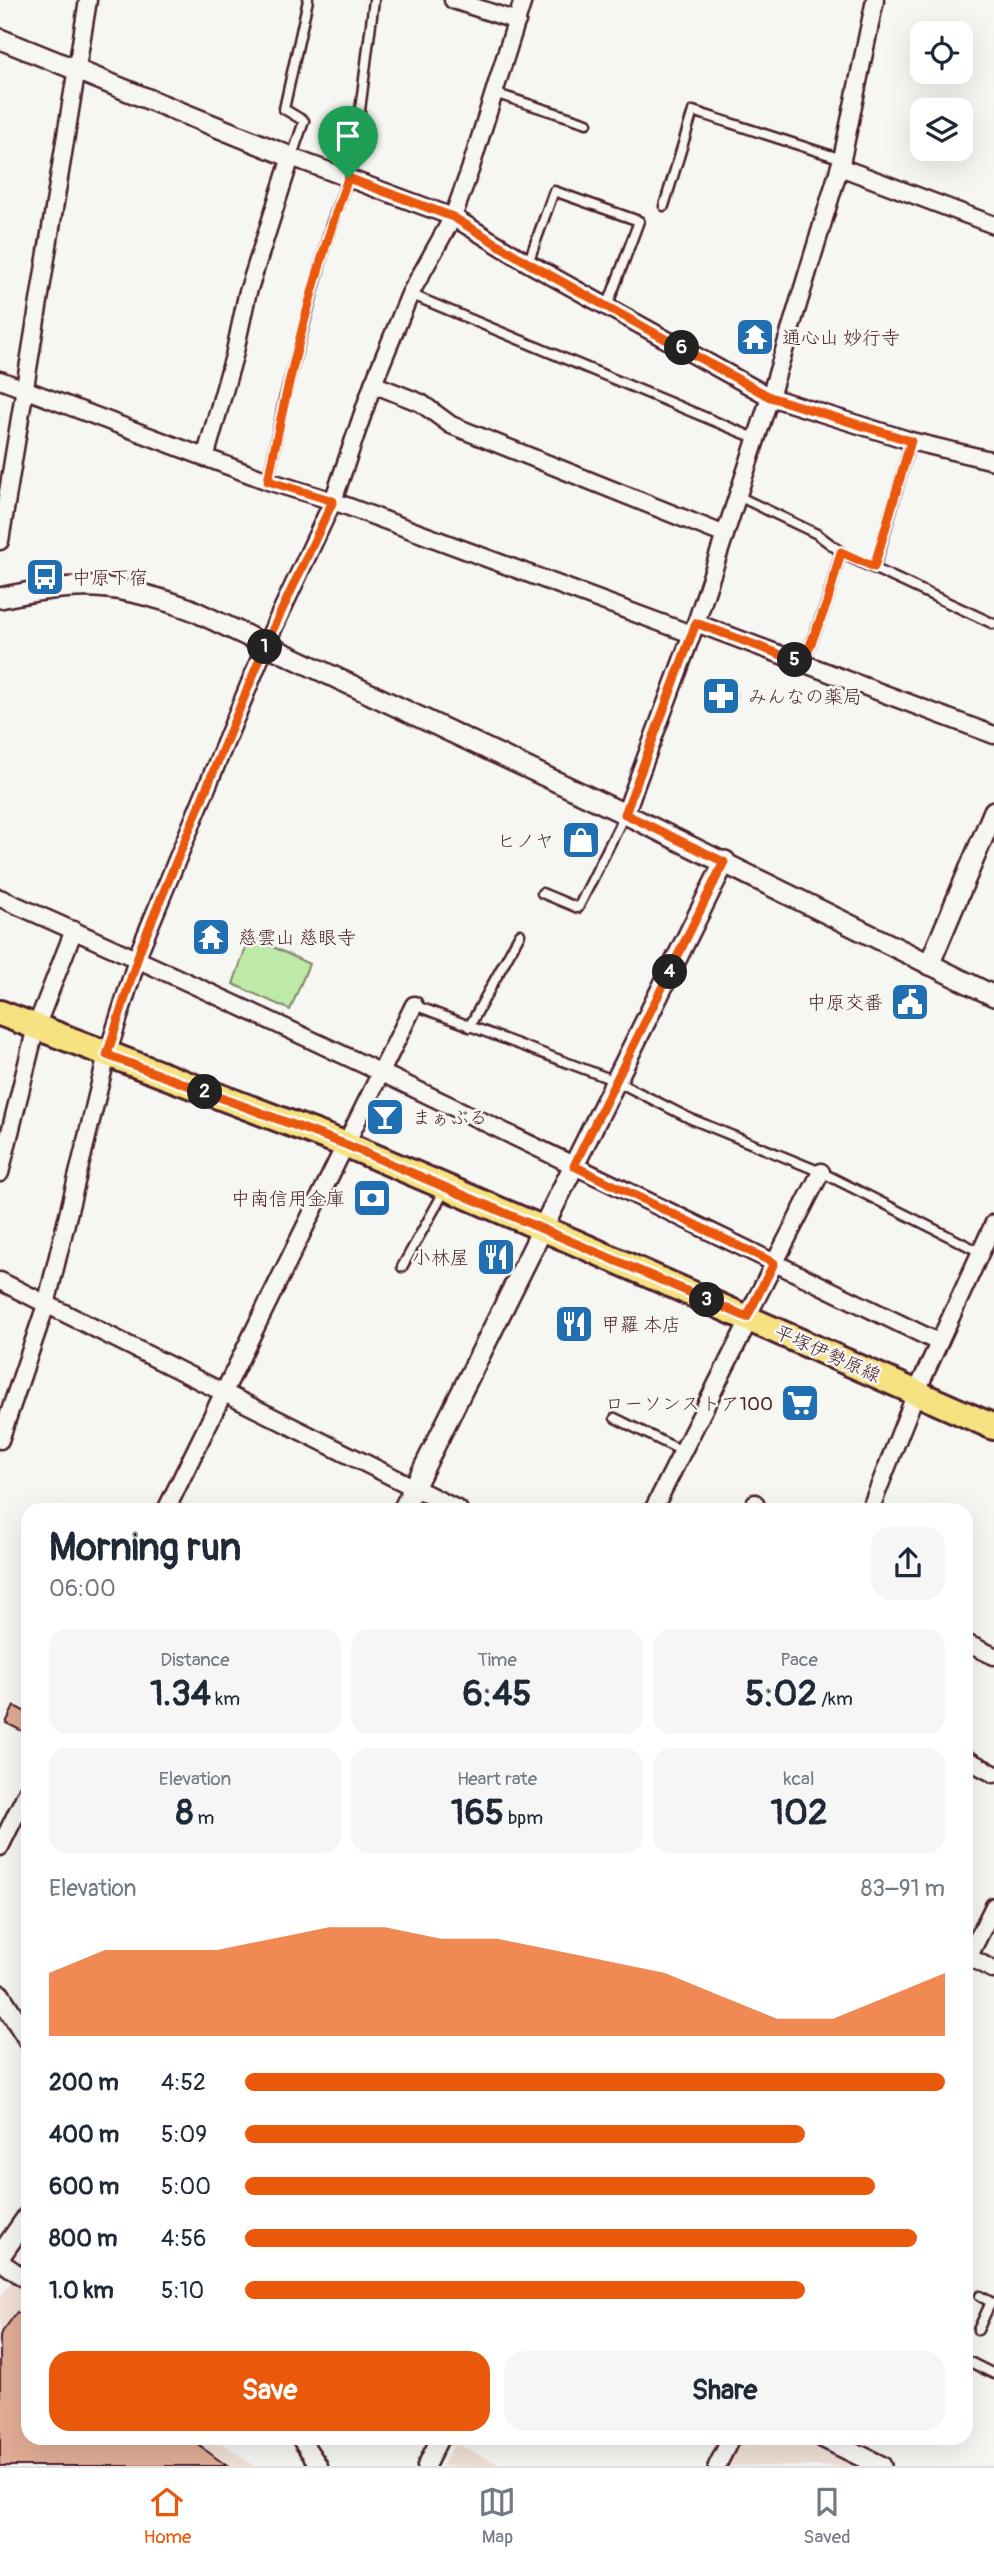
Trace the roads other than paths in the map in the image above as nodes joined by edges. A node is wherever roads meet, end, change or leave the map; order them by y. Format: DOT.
graph roads {
  1 [pos="88,0"];
  2 [pos="309,0"];
  3 [pos="374,0"];
  4 [pos="453,0"];
  5 [pos="523,0"];
  6 [pos="875,0"];
  7 [pos="517,20"];
  8 [pos="0,39"];
  9 [pos="77,70"];
  10 [pos="494,93"];
  11 [pos="587,123"];
  12 [pos="291,158"];
  13 [pos="841,163"];
  14 [pos="348,178"];
  15 [pos="663,206"];
  16 [pos="453,217"];
  17 [pos="994,225"];
  18 [pos="528,263"];
  19 [pos="410,294"];
  20 [pos="607,307"];
  21 [pos="0,380"];
  22 [pos="373,384"];
  23 [pos="25,389"];
  24 [pos="770,397"];
  25 [pos="757,439"];
  26 [pos="911,441"];
  27 [pos="205,458"];
  28 [pos="994,461"];
  29 [pos="268,481"];
  30 [pos="738,496"];
  31 [pos="333,501"];
  32 [pos="725,535"];
  33 [pos="0,541"];
  34 [pos="841,552"];
  35 [pos="874,567"];
  36 [pos="0,598"];
  37 [pos="994,624"];
  38 [pos="694,629"];
  39 [pos="266,644"];
  40 [pos="803,663"];
  41 [pos="994,735"];
  42 [pos="994,811"];
  43 [pos="625,814"];
  44 [pos="990,834"];
  45 [pos="724,862"];
  46 [pos="542,893"];
  47 [pos="0,898"];
  48 [pos="74,930"];
  49 [pos="520,934"];
  50 [pos="139,958"];
  51 [pos="929,965"];
  52 [pos="994,996"];
  53 [pos="414,1005"];
  54 [pos="0,1013"];
  55 [pos="37,1027"];
  56 [pos="469,1027"];
  57 [pos="107,1055"];
  58 [pos="383,1072"];
  59 [pos="616,1081"];
  60 [pos="347,1145"];
  61 [pos="574,1166"];
  62 [pos="821,1172"];
  63 [pos="0,1173"];
  64 [pos="446,1187"];
  65 [pos="994,1223"];
  66 [pos="543,1228"];
  67 [pos="980,1252"];
  68 [pos="774,1263"];
  69 [pos="402,1267"];
  70 [pos="0,1280"];
  71 [pos="46,1305"];
  72 [pos="748,1318"];
  73 [pos="938,1342"];
  74 [pos="225,1391"];
  75 [pos="916,1393"];
  76 [pos="615,1418"];
  77 [pos="994,1427"];
  78 [pos="0,1440"];
  79 [pos="682,1451"];
  80 [pos="415,1487"];
  81 [pos="169,1503"];
  82 [pos="407,1503"];
  83 [pos="446,1503"];
  84 [pos="656,1503"];
  85 [pos="873,1503"];
  86 [pos="973,1646"];
  87 [pos="994,1656"];
  88 [pos="973,1763"];
  89 [pos="994,1774"];
  90 [pos="21,1804"];
  91 [pos="0,1847"];
  92 [pos="994,1906"];
  93 [pos="973,1948"];
  94 [pos="973,1962"];
  95 [pos="994,1970"];
  96 [pos="0,1995"];
  97 [pos="21,2028"];
  98 [pos="21,2226"];
  99 [pos="0,2258"];
  100 [pos="21,2275"];
  101 [pos="980,2296"];
  102 [pos="993,2303"];
  103 [pos="978,2330"];
  104 [pos="973,2364"];
  105 [pos="994,2374"];
  106 [pos="305,2445"];
  107 [pos="436,2445"];
  108 [pos="728,2445"];
  109 [pos="838,2445"];
  110 [pos="319,2466"];
  111 [pos="426,2466"];
  112 [pos="717,2466"];
  113 [pos="881,2466"];
  1 -- 9 [label="street"];
  2 -- 12 [label="lane"];
  3 -- 14 [label="lane"];
  4 -- 7 [label="street"];
  5 -- 7 [label="street"];
  6 -- 13 [label="street"];
  7 -- 10 [label="street"];
  8 -- 9 [label="street"];
  9 -- 12 [label="street"];
  9 -- 23 [label="street"];
  10 -- 11 [label="lane"];
  10 -- 16 [label="street"];
  12 -- 14 [label="street"];
  12 -- 27 [label="street"];
  13 -- 15 [label="lane"];
  13 -- 17 [label="street"];
  13 -- 24 [label="street"];
  14 -- 16 [label="street"];
  14 -- 29 [label="lane"];
  16 -- 18 [label="street"];
  16 -- 19 [label="street"];
  18 -- 20 [label="street"];
  18 -- 20 [label="lane"];
  19 -- 22 [label="street"];
  19 -- 25 [label="lane"];
  20 -- 24 [label="street"];
  21 -- 23 [label="street"];
  22 -- 31 [label="street"];
  22 -- 32 [label="street"];
  23 -- 27 [label="street"];
  23 -- 33 [label="street"];
  24 -- 25 [label="street"];
  24 -- 26 [label="street"];
  25 -- 30 [label="street"];
  26 -- 28 [label="street"];
  26 -- 35 [label="lane"];
  27 -- 29 [label="street"];
  29 -- 31 [label="street"];
  30 -- 32 [label="street"];
  30 -- 34 [label="lane"];
  31 -- 38 [label="street"];
  31 -- 39 [label="street"];
  32 -- 38 [label="street"];
  34 -- 35 [label="lane"];
  34 -- 40 [label="lane"];
  35 -- 37 [label="lane"];
  36 -- 39 [label="street"];
  38 -- 40 [label="street"];
  38 -- 43 [label="street"];
  39 -- 43 [label="street"];
  39 -- 50 [label="street"];
  40 -- 41 [label="street"];
  42 -- 44 [label="street"];
  43 -- 45 [label="street"];
  43 -- 46 [label="lane"];
  44 -- 51 [label="street"];
  45 -- 51 [label="street"];
  45 -- 59 [label="street"];
  47 -- 48 [label="street"];
  48 -- 50 [label="street"];
  48 -- 55 [label="street"];
  49 -- 56 [label="lane"];
  50 -- 57 [label="street"];
  50 -- 58 [label="street"];
  51 -- 52 [label="street"];
  53 -- 56 [label="lane"];
  53 -- 58 [label="street"];
  54 -- 55 [label="main road, 平塚伊勢原線"];
  55 -- 57 [label="main road, 平塚伊勢原線"];
  55 -- 63 [label="street"];
  56 -- 59 [label="lane"];
  57 -- 60 [label="main road, 平塚伊勢原線"];
  57 -- 71 [label="street"];
  58 -- 60 [label="street"];
  58 -- 61 [label="street"];
  59 -- 61 [label="street"];
  59 -- 62 [label="lane"];
  60 -- 64 [label="main road, 平塚伊勢原線"];
  60 -- 74 [label="street"];
  61 -- 66 [label="street"];
  61 -- 68 [label="street"];
  62 -- 67 [label="lane"];
  62 -- 68 [label="street"];
  64 -- 66 [label="main road, 平塚伊勢原線"];
  64 -- 69 [label="lane"];
  65 -- 67 [label="street"];
  66 -- 72 [label="main road, 平塚伊勢原線"];
  66 -- 80 [label="street"];
  67 -- 73 [label="street"];
  68 -- 72 [label="street"];
  68 -- 73 [label="street"];
  70 -- 71 [label="street"];
  71 -- 74 [label="street"];
  71 -- 78 [label="street"];
  72 -- 75 [label="main road, 平塚伊勢原線"];
  72 -- 79 [label="street"];
  73 -- 75 [label="street"];
  74 -- 80 [label="street"];
  74 -- 81 [label="street"];
  75 -- 77 [label="main road, 平塚伊勢原線"];
  75 -- 85 [label="street"];
  76 -- 79 [label="lane"];
  79 -- 84 [label="street"];
  80 -- 82 [label="street"];
  80 -- 83 [label="street"];
  86 -- 87 [label="street"];
  88 -- 89 [label="street"];
  90 -- 91 [label="street"];
  92 -- 93 [label="street"];
  94 -- 95 [label="street"];
  96 -- 97 [label="street"];
  98 -- 99 [label="street"];
  99 -- 100 [label="street"];
  101 -- 102 [label="lane"];
  102 -- 103 [label="lane"];
  104 -- 105 [label="lane"];
  106 -- 110 [label="street"];
  107 -- 111 [label="street"];
  108 -- 112 [label="street"];
  109 -- 113 [label="street"];
}
